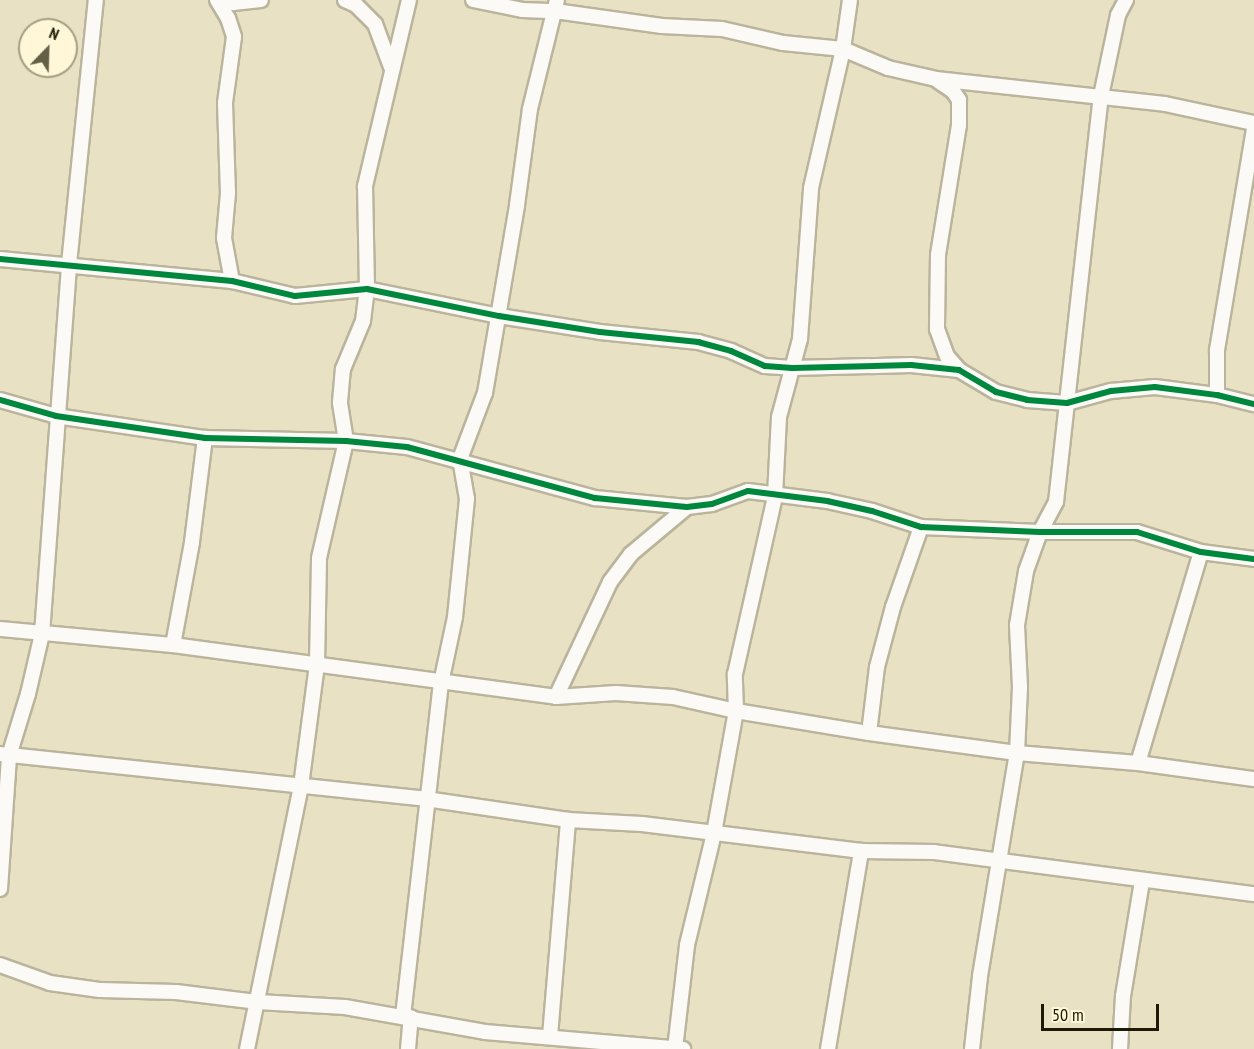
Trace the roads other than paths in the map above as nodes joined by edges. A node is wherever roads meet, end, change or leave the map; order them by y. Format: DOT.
graph roads {
  1 [pos="96,0"];
  2 [pos="217,0"];
  3 [pos="226,0"];
  4 [pos="261,0"];
  5 [pos="345,0"];
  6 [pos="409,0"];
  7 [pos="473,0"];
  8 [pos="850,0"];
  9 [pos="1125,0"];
  10 [pos="556,6"];
  11 [pos="843,49"];
  12 [pos="392,69"];
  13 [pos="936,79"];
  14 [pos="1101,96"];
  15 [pos="1254,123"];
  16 [pos="1254,129"];
  17 [pos="0,258"];
  18 [pos="69,264"];
  19 [pos="232,281"];
  20 [pos="367,289"];
  21 [pos="499,316"];
  22 [pos="792,368"];
  23 [pos="959,370"];
  24 [pos="1217,395"];
  25 [pos="0,400"];
  26 [pos="1067,403"];
  27 [pos="1254,404"];
  28 [pos="56,416"];
  29 [pos="205,438"];
  30 [pos="346,441"];
  31 [pos="460,459"];
  32 [pos="776,496"];
  33 [pos="687,507"];
  34 [pos="921,527"];
  35 [pos="1040,532"];
  36 [pos="1201,552"];
  37 [pos="1254,559"];
  38 [pos="0,629"];
  39 [pos="42,634"];
  40 [pos="173,645"];
  41 [pos="317,664"];
  42 [pos="441,683"];
  43 [pos="556,697"];
  44 [pos="736,711"];
  45 [pos="869,733"];
  46 [pos="1017,753"];
  47 [pos="5,755"];
  48 [pos="1138,763"];
  49 [pos="1254,779"];
  50 [pos="301,786"];
  51 [pos="426,799"];
  52 [pos="568,820"];
  53 [pos="714,833"];
  54 [pos="861,851"];
  55 [pos="1000,860"];
  56 [pos="1142,881"];
  57 [pos="0,889"];
  58 [pos="1254,894"];
  59 [pos="0,965"];
  60 [pos="258,1002"];
  61 [pos="407,1016"];
  62 [pos="550,1036"];
  63 [pos="247,1049"];
  64 [pos="408,1049"];
  65 [pos="678,1049"];
  66 [pos="828,1049"];
  67 [pos="972,1049"];
  68 [pos="1120,1049"];
  1 -- 18 [label="street"];
  2 -- 19 [label="street"];
  3 -- 4 [label="street"];
  5 -- 12 [label="street"];
  6 -- 12 [label="street"];
  7 -- 10 [label="street"];
  8 -- 11 [label="street"];
  9 -- 14 [label="street"];
  10 -- 11 [label="street"];
  10 -- 21 [label="street"];
  11 -- 13 [label="street"];
  11 -- 22 [label="street"];
  12 -- 20 [label="street"];
  13 -- 14 [label="street"];
  13 -- 23 [label="street"];
  14 -- 15 [label="street"];
  14 -- 26 [label="street"];
  16 -- 24 [label="street"];
  17 -- 18 [label="street"];
  18 -- 19 [label="street"];
  18 -- 28 [label="street"];
  19 -- 20 [label="street"];
  20 -- 21 [label="street"];
  20 -- 30 [label="street"];
  21 -- 22 [label="street"];
  21 -- 31 [label="street"];
  22 -- 23 [label="street"];
  22 -- 32 [label="street"];
  23 -- 26 [label="street"];
  24 -- 26 [label="street"];
  24 -- 27 [label="street"];
  25 -- 28 [label="street"];
  26 -- 35 [label="street"];
  28 -- 29 [label="street"];
  28 -- 39 [label="street"];
  29 -- 30 [label="street"];
  29 -- 40 [label="street"];
  30 -- 31 [label="street"];
  30 -- 41 [label="street"];
  31 -- 33 [label="street"];
  31 -- 42 [label="street"];
  32 -- 33 [label="street"];
  32 -- 34 [label="street"];
  32 -- 44 [label="street"];
  33 -- 43 [label="street"];
  34 -- 35 [label="street"];
  34 -- 45 [label="street"];
  35 -- 36 [label="street"];
  35 -- 46 [label="street"];
  36 -- 37 [label="street"];
  36 -- 48 [label="street"];
  38 -- 39 [label="street"];
  39 -- 40 [label="street"];
  39 -- 47 [label="street"];
  40 -- 41 [label="street"];
  41 -- 42 [label="street"];
  41 -- 50 [label="street"];
  42 -- 43 [label="street"];
  42 -- 51 [label="street"];
  43 -- 44 [label="street"];
  44 -- 45 [label="street"];
  44 -- 53 [label="street"];
  45 -- 46 [label="street"];
  46 -- 48 [label="street"];
  46 -- 55 [label="street"];
  47 -- 50 [label="street"];
  47 -- 57 [label="street"];
  48 -- 49 [label="street"];
  50 -- 51 [label="street"];
  50 -- 60 [label="street"];
  51 -- 52 [label="street"];
  51 -- 61 [label="street"];
  52 -- 53 [label="street"];
  52 -- 62 [label="street"];
  53 -- 54 [label="street"];
  53 -- 65 [label="street"];
  54 -- 55 [label="street"];
  54 -- 66 [label="street"];
  55 -- 56 [label="street"];
  55 -- 67 [label="street"];
  56 -- 58 [label="street"];
  56 -- 68 [label="street"];
  59 -- 60 [label="street"];
  60 -- 61 [label="street"];
  60 -- 63 [label="street"];
  61 -- 62 [label="street"];
  61 -- 64 [label="street"];
  62 -- 65 [label="street"];
}
